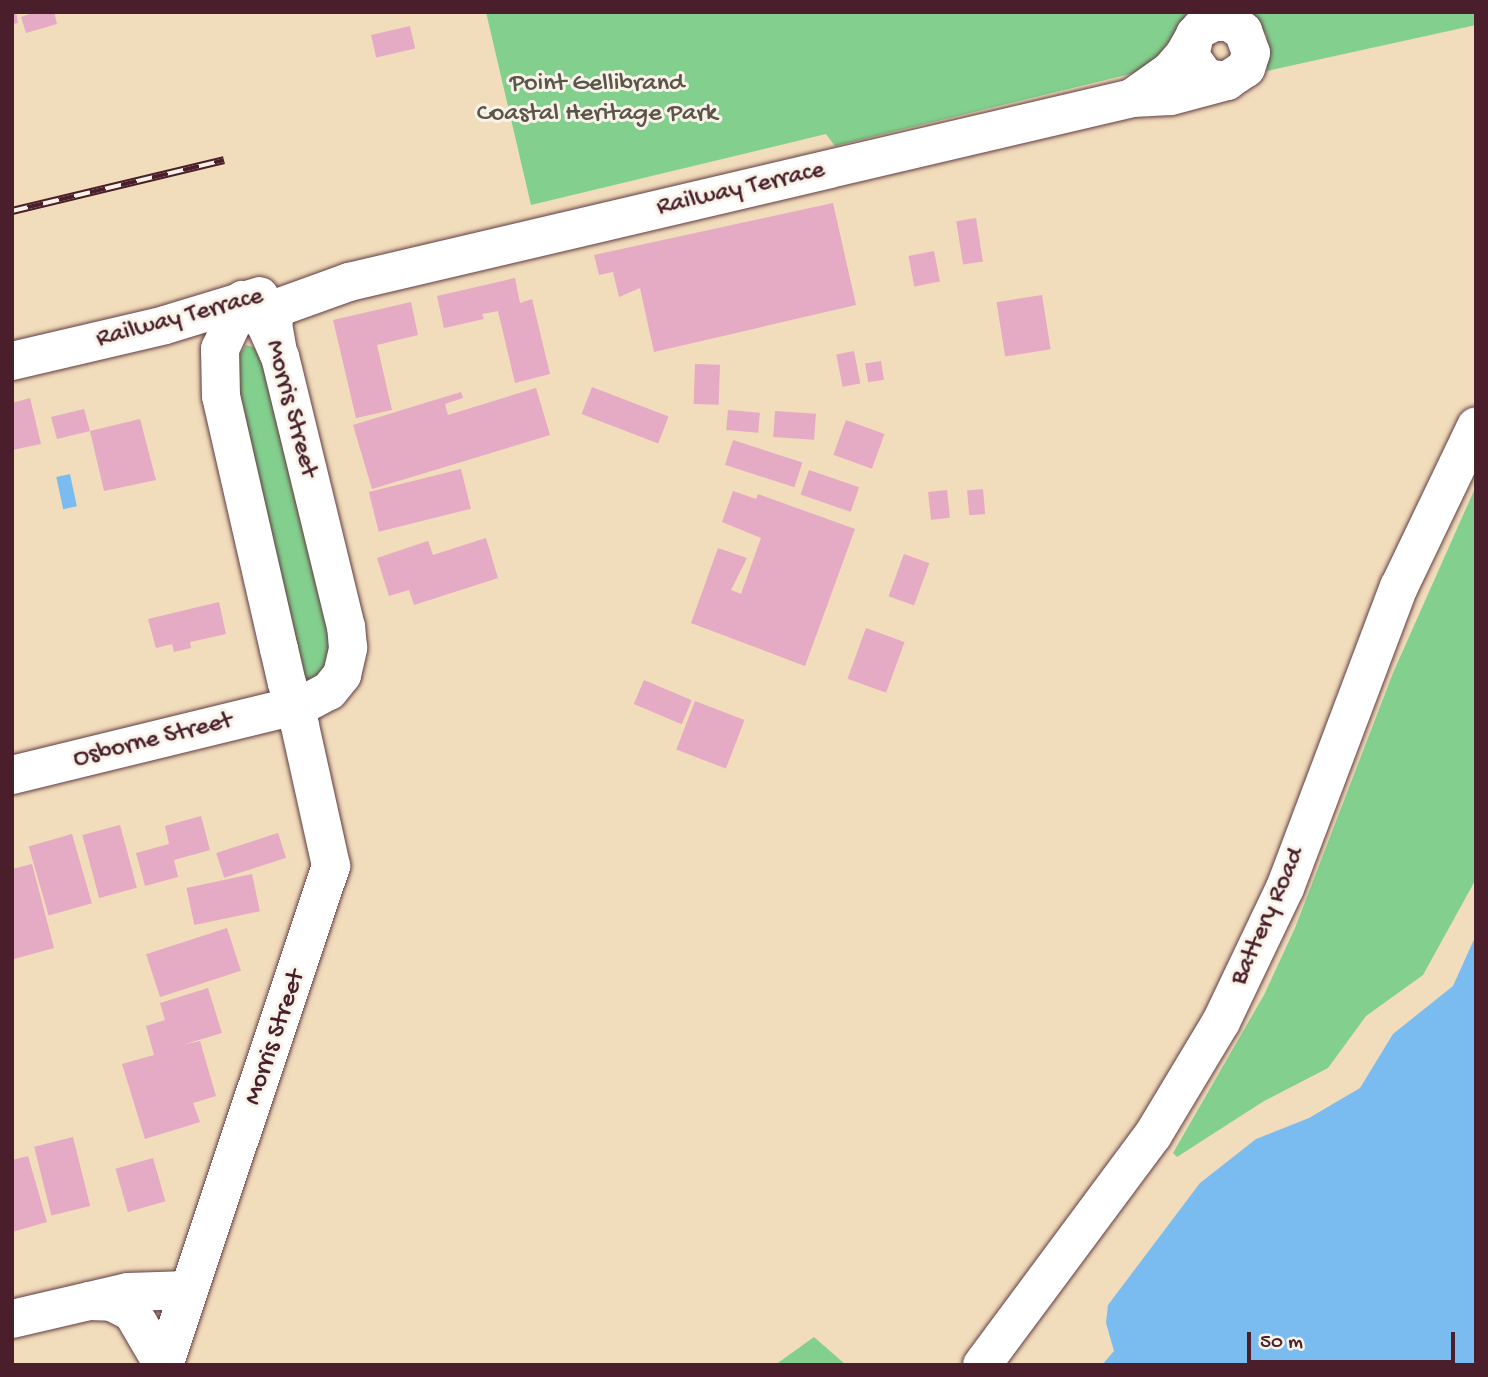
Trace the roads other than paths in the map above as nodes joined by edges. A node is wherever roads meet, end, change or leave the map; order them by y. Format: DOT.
graph roads {
  1 [pos="1132,98"];
  2 [pos="349,282"];
  3 [pos="243,300"];
  4 [pos="280,357"];
  5 [pos="12,361"];
  6 [pos="1476,426"];
  7 [pos="294,706"];
  8 [pos="12,775"];
  9 [pos="189,1290"];
  10 [pos="85,1301"];
  11 [pos="12,1319"];
  12 [pos="177,1327"];
  13 [pos="164,1365"];
  14 [pos="186,1365"];
  15 [pos="982,1365"];
  1 -- 1 [label="street, Railway Terrace"];
  1 -- 2 [label="street, Railway Terrace"];
  2 -- 3 [label="street, Railway Terrace"];
  2 -- 4 [label="street, Railway Terrace"];
  3 -- 4 [label="street, Morris Street"];
  3 -- 5 [label="street, Railway Terrace"];
  3 -- 7 [label="street, Morris Street"];
  4 -- 7 [label="street, Morris Street"];
  6 -- 15 [label="street, Battery Road"];
  7 -- 8 [label="street, Osborne Street"];
  7 -- 9 [label="street, Morris Street"];
  9 -- 10 [label="street"];
  9 -- 12 [label="street, Morris Street"];
  10 -- 11 [label="street"];
  10 -- 13 [label="street"];
  12 -- 13 [label="street, Morris Street"];
  12 -- 14 [label="street"];
}
